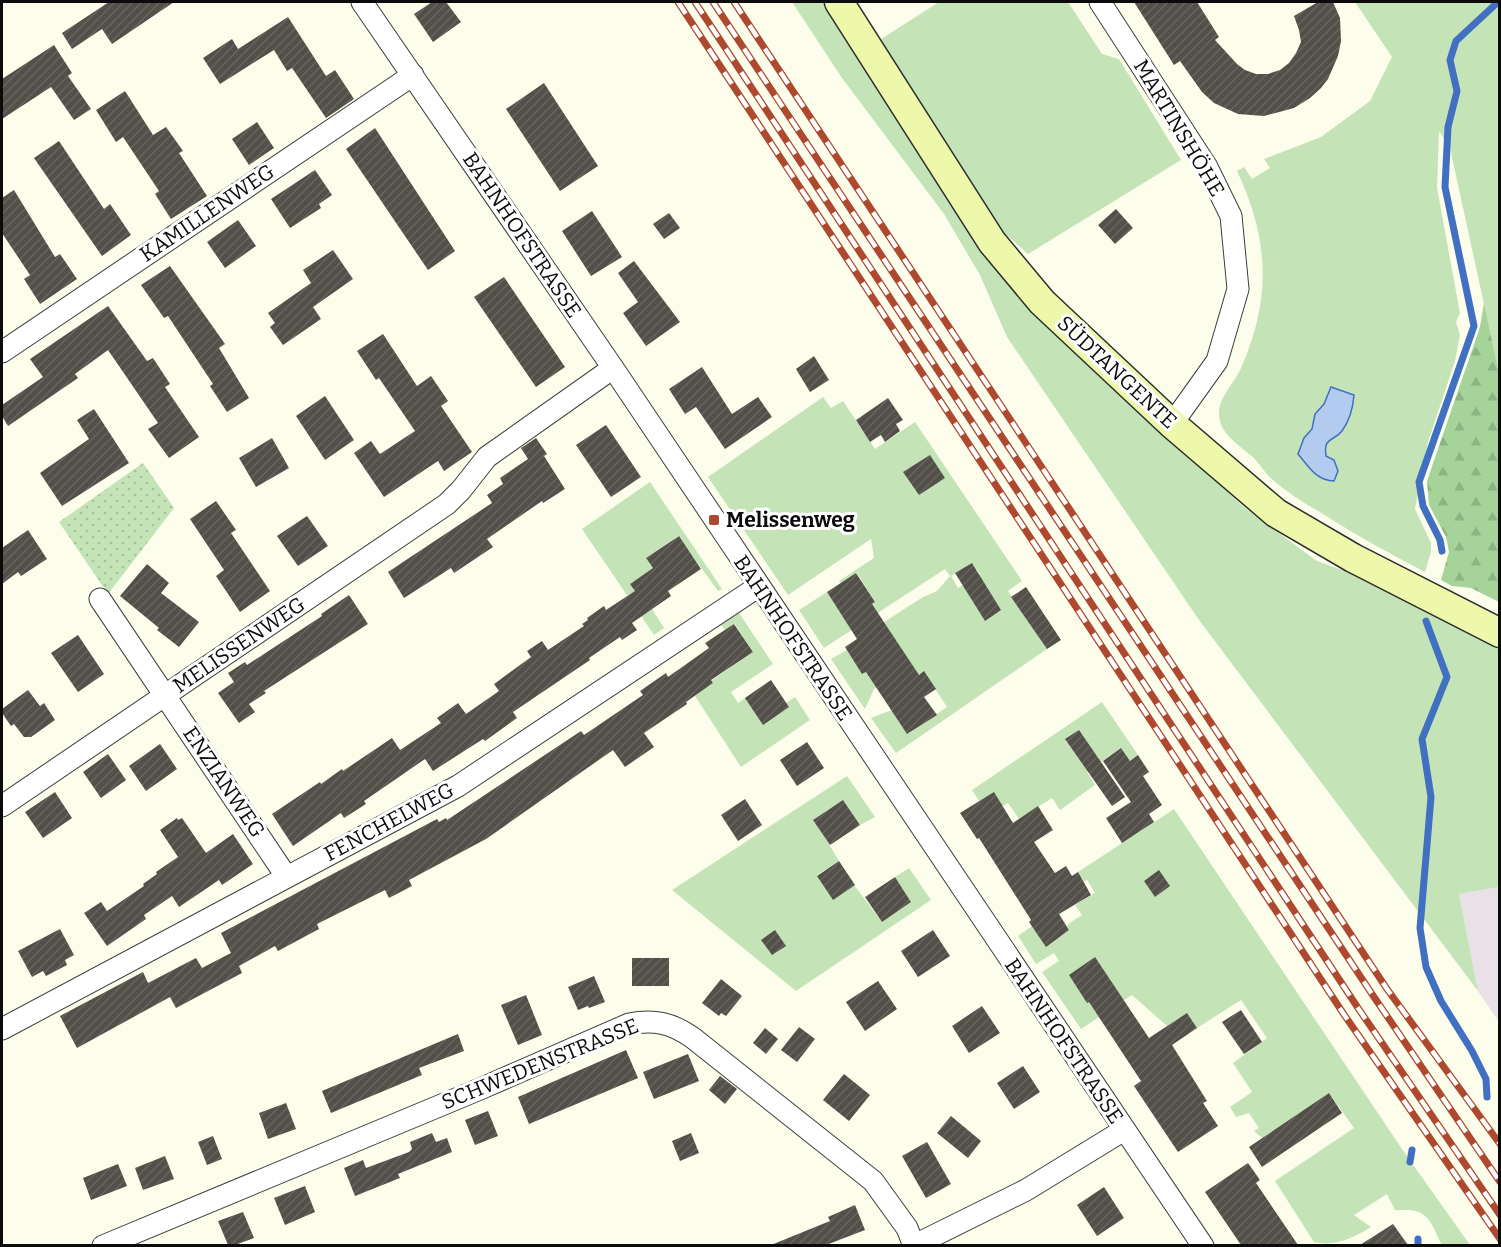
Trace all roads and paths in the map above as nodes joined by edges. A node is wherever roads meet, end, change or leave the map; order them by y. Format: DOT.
graph roads {
  1 [pos="362,2"];
  2 [pos="839,2"];
  3 [pos="1100,2"];
  4 [pos="413,75"];
  5 [pos="2,352"];
  6 [pos="613,368"];
  7 [pos="1172,424"];
  8 [pos="759,586"];
  9 [pos="100,599"];
  10 [pos="1500,633"];
  11 [pos="165,695"];
  12 [pos="2,806"];
  13 [pos="286,876"];
  14 [pos="2,1029"];
  15 [pos="1124,1130"];
  16 [pos="103,1245"];
  17 [pos="913,1245"];
  18 [pos="1203,1245"];
  1 -- 4 [label="street, BAHNHOFSTRASSE"];
  2 -- 7 [label="street, SÜDTANGENTE"];
  3 -- 7 [label="street, MARTINSHÖHE"];
  4 -- 5 [label="street, KAMILLENWEG"];
  4 -- 6 [label="street, BAHNHOFSTRASSE"];
  6 -- 8 [label="street, BAHNHOFSTRASSE"];
  6 -- 11 [label="street, MELISSENWEG"];
  7 -- 10 [label="street, SÜDTANGENTE"];
  8 -- 13 [label="street, FENCHELWEG"];
  8 -- 15 [label="street, BAHNHOFSTRASSE"];
  9 -- 11 [label="street, ENZIANWEG"];
  11 -- 12 [label="street, MELISSENWEG"];
  11 -- 13 [label="street, ENZIANWEG"];
  13 -- 14 [label="street, FENCHELWEG"];
  15 -- 17 [label="street"];
  15 -- 18 [label="street, BAHNHOFSTRASSE"];
  16 -- 17 [label="street, SCHWEDENSTRASSE"];
}
